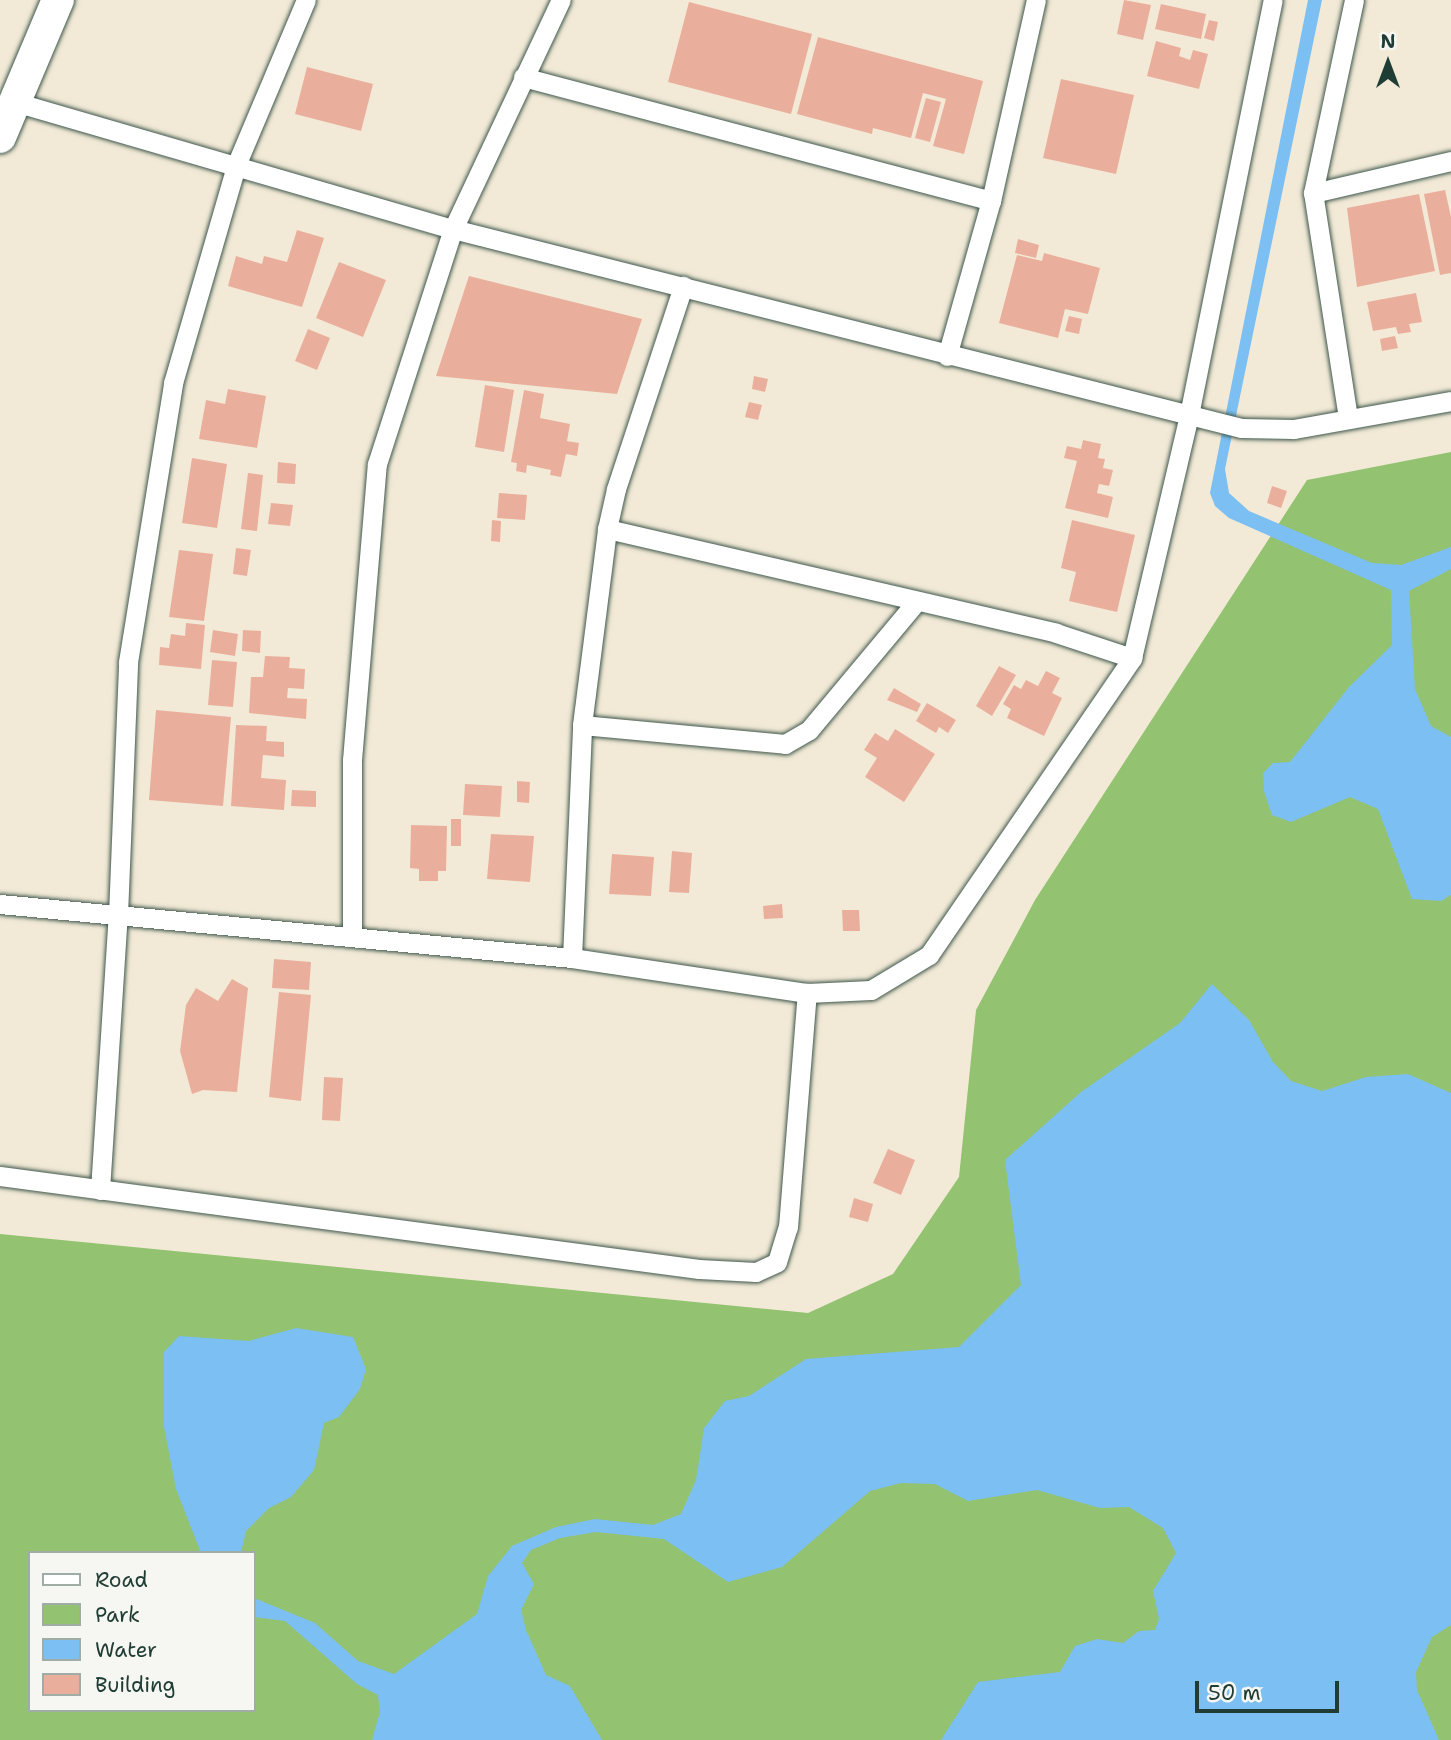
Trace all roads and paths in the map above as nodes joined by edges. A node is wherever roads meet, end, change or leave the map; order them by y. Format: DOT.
graph roads {
  1 [pos="58,0"];
  2 [pos="306,0"];
  3 [pos="561,0"];
  4 [pos="1037,0"];
  5 [pos="1273,0"];
  6 [pos="1354,0"];
  7 [pos="523,77"];
  8 [pos="15,102"];
  9 [pos="0,137"];
  10 [pos="1451,161"];
  11 [pos="237,163"];
  12 [pos="1313,192"];
  13 [pos="991,201"];
  14 [pos="453,229"];
  15 [pos="683,286"];
  16 [pos="947,356"];
  17 [pos="1451,401"];
  18 [pos="1189,415"];
  19 [pos="1348,418"];
  20 [pos="607,529"];
  21 [pos="916,601"];
  22 [pos="1132,658"];
  23 [pos="582,725"];
  24 [pos="0,904"];
  25 [pos="118,915"];
  26 [pos="352,937"];
  27 [pos="572,958"];
  28 [pos="807,993"];
  29 [pos="0,1176"];
  30 [pos="100,1189"];
  1 -- 8 [label="main road"];
  2 -- 11 [label="street"];
  3 -- 7 [label="street"];
  4 -- 13 [label="street"];
  5 -- 18 [label="street"];
  6 -- 12 [label="street"];
  7 -- 13 [label="street"];
  7 -- 14 [label="street"];
  8 -- 9 [label="main road"];
  8 -- 11 [label="street"];
  10 -- 12 [label="street"];
  11 -- 14 [label="street"];
  11 -- 25 [label="street"];
  12 -- 19 [label="street"];
  13 -- 16 [label="street"];
  14 -- 15 [label="street"];
  14 -- 26 [label="street"];
  15 -- 16 [label="street"];
  15 -- 20 [label="street"];
  16 -- 18 [label="street"];
  17 -- 19 [label="street"];
  18 -- 19 [label="street"];
  18 -- 22 [label="street"];
  20 -- 21 [label="street"];
  20 -- 23 [label="street"];
  21 -- 22 [label="street"];
  21 -- 23 [label="street"];
  22 -- 28 [label="street"];
  23 -- 27 [label="street"];
  24 -- 25 [label="street"];
  25 -- 26 [label="street"];
  25 -- 30 [label="street"];
  26 -- 27 [label="street"];
  27 -- 28 [label="street"];
  28 -- 30 [label="street"];
  29 -- 30 [label="street"];
}
